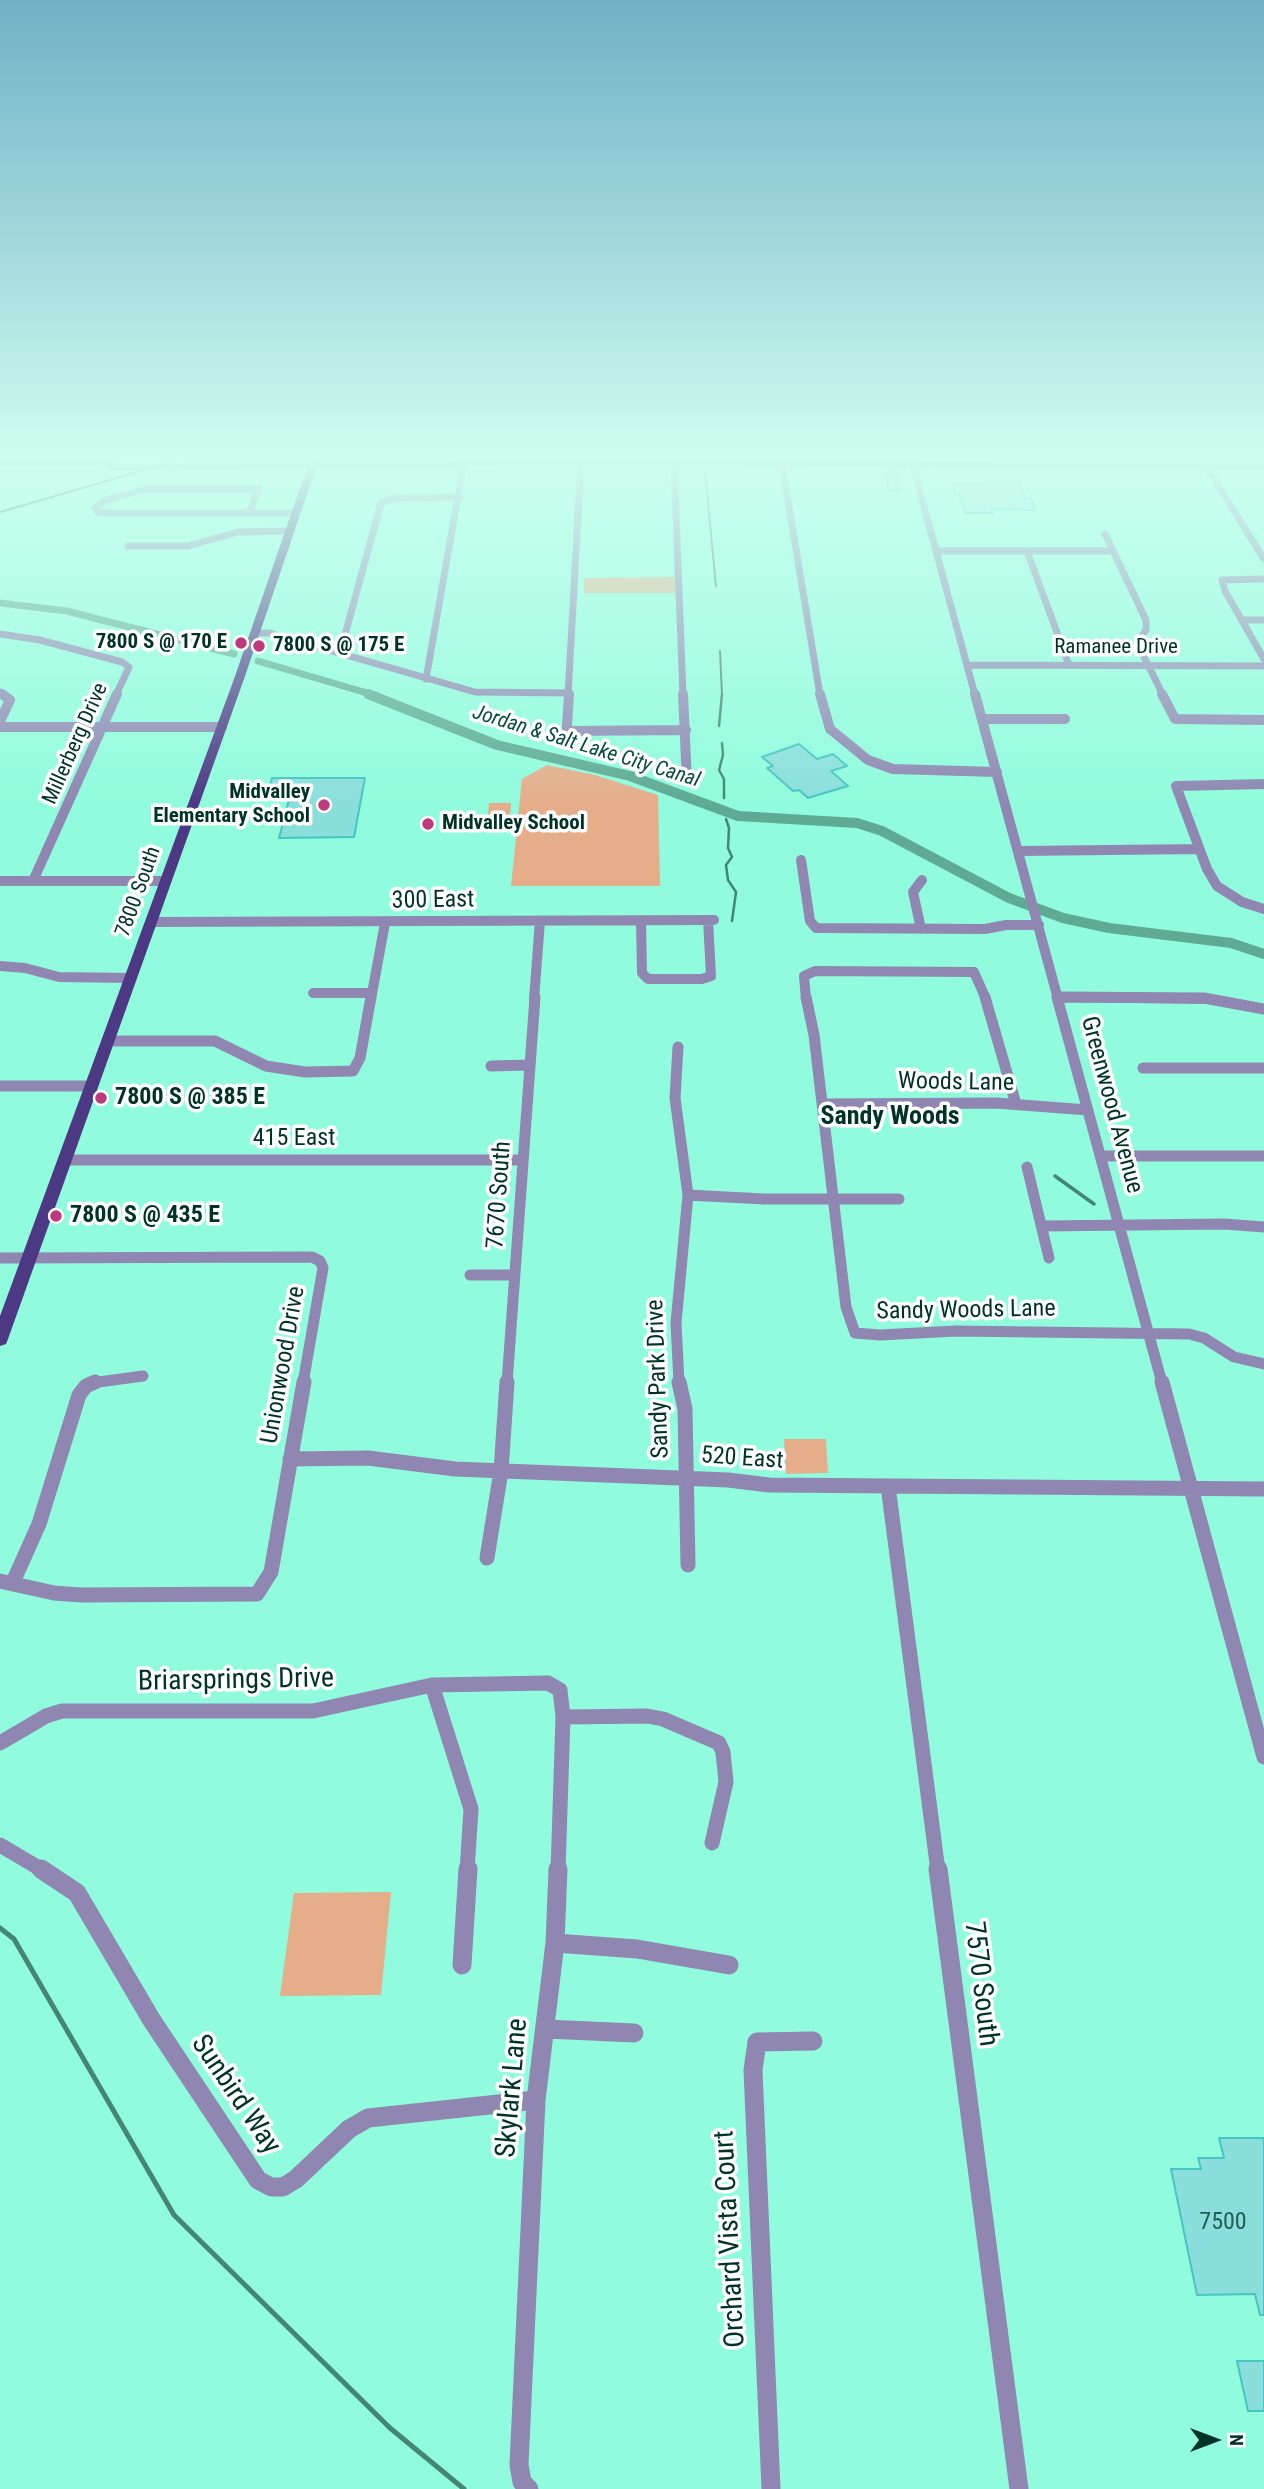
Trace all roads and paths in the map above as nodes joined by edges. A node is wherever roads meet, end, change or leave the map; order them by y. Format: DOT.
graph roads {
  1 [pos="276,571"];
  2 [pos="362,571"];
  3 [pos="446,571"];
  4 [pos="576,571"];
  5 [pos="678,571"];
  6 [pos="800,571"];
  7 [pos="943,571"];
  8 [pos="1034,571"];
  9 [pos="1123,571"];
  10 [pos="1264,579"];
  11 [pos="1242,620"];
  12 [pos="1264,620"];
  13 [pos="255,633"];
  14 [pos="0,634"];
  15 [pos="340,653"];
  16 [pos="1264,659"];
  17 [pos="969,665"];
  18 [pos="1069,665"];
  19 [pos="1147,666"];
  20 [pos="1264,666"];
  21 [pos="426,678"];
  22 [pos="0,692"];
  23 [pos="569,693"];
  24 [pos="983,719"];
  25 [pos="1065,719"];
  26 [pos="1264,720"];
  27 [pos="0,724"];
  28 [pos="222,726"];
  29 [pos="103,727"];
  30 [pos="685,730"];
  31 [pos="998,772"];
  32 [pos="687,782"];
  33 [pos="1264,784"];
  34 [pos="1199,849"];
  35 [pos="1019,851"];
  36 [pos="802,860"];
  37 [pos="922,880"];
  38 [pos="0,881"];
  39 [pos="33,881"];
  40 [pos="166,881"];
  41 [pos="1033,901"];
  42 [pos="1264,909"];
  43 [pos="540,921"];
  44 [pos="641,921"];
  45 [pos="151,922"];
  46 [pos="1038,922"];
  47 [pos="385,923"];
  48 [pos="921,929"];
  49 [pos="0,966"];
  50 [pos="131,978"];
  51 [pos="313,993"];
  52 [pos="372,993"];
  53 [pos="1059,997"];
  54 [pos="1264,1009"];
  55 [pos="108,1041"];
  56 [pos="678,1047"];
  57 [pos="530,1065"];
  58 [pos="491,1066"];
  59 [pos="1143,1068"];
  60 [pos="1264,1068"];
  61 [pos="0,1086"];
  62 [pos="92,1086"];
  63 [pos="822,1104"];
  64 [pos="1016,1104"];
  65 [pos="1088,1110"];
  66 [pos="1101,1156"];
  67 [pos="1264,1156"];
  68 [pos="65,1160"];
  69 [pos="523,1160"];
  70 [pos="1027,1167"];
  71 [pos="688,1195"];
  72 [pos="833,1199"];
  73 [pos="899,1199"];
  74 [pos="1119,1223"];
  75 [pos="1041,1226"];
  76 [pos="1264,1227"];
  77 [pos="0,1258"];
  78 [pos="30,1258"];
  79 [pos="1049,1258"];
  80 [pos="470,1275"];
  81 [pos="515,1275"];
  82 [pos="1149,1335"];
  83 [pos="0,1339"];
  84 [pos="1264,1364"];
  85 [pos="143,1376"];
  86 [pos="290,1459"];
  87 [pos="501,1471"];
  88 [pos="686,1478"];
  89 [pos="888,1486"];
  90 [pos="1191,1489"];
  91 [pos="1264,1489"];
  92 [pos="487,1558"];
  93 [pos="688,1564"];
  94 [pos="6,1582"];
  95 [pos="257,1594"];
  96 [pos="432,1685"];
  97 [pos="560,1690"];
  98 [pos="562,1717"];
  99 [pos="0,1743"];
  100 [pos="1264,1757"];
  101 [pos="712,1843"];
  102 [pos="0,1845"];
  103 [pos="555,1943"];
  104 [pos="462,1965"];
  105 [pos="729,1965"];
  106 [pos="546,2029"];
  107 [pos="634,2033"];
  108 [pos="813,2041"];
  109 [pos="537,2100"];
  110 [pos="529,2489"];
  111 [pos="771,2489"];
  112 [pos="1019,2489"];
  1 -- 13 [label="main road, 7800 South"];
  2 -- 15 [label="street"];
  3 -- 21 [label="street"];
  4 -- 23 [label="street"];
  5 -- 30 [label="street"];
  6 -- 31 [label="street"];
  7 -- 17 [label="street, Greenwood Avenue"];
  8 -- 18 [label="street"];
  9 -- 19 [label="street"];
  10 -- 11 [label="street"];
  11 -- 12 [label="street"];
  11 -- 16 [label="street"];
  13 -- 15 [label="street"];
  13 -- 28 [label="main road, 7800 South"];
  14 -- 29 [label="street, Millerberg Drive"];
  15 -- 21 [label="street"];
  17 -- 18 [label="street, Ramanee Drive"];
  17 -- 24 [label="street, Greenwood Avenue"];
  18 -- 19 [label="street, Ramanee Drive"];
  19 -- 20 [label="street, Ramanee Drive"];
  19 -- 26 [label="street"];
  21 -- 23 [label="street"];
  22 -- 27 [label="street"];
  23 -- 30 [label="street"];
  24 -- 25 [label="street"];
  24 -- 31 [label="street, Greenwood Avenue"];
  27 -- 29 [label="street"];
  28 -- 29 [label="street"];
  28 -- 40 [label="main road, 7800 South"];
  29 -- 39 [label="street, Millerberg Drive"];
  30 -- 32 [label="street"];
  31 -- 35 [label="street, Greenwood Avenue"];
  33 -- 34 [label="street"];
  34 -- 35 [label="street"];
  34 -- 42 [label="street"];
  35 -- 41 [label="street, Greenwood Avenue"];
  36 -- 48 [label="street"];
  37 -- 48 [label="street"];
  38 -- 39 [label="street"];
  39 -- 40 [label="street"];
  40 -- 45 [label="main road, 7800 South"];
  41 -- 46 [label="street, Greenwood Avenue"];
  43 -- 44 [label="street, 300 East"];
  43 -- 47 [label="street, 300 East"];
  43 -- 57 [label="street, 7670 South"];
  44 -- 44 [label="street, 300 East"];
  45 -- 47 [label="street, 300 East"];
  45 -- 50 [label="main road, 7800 South"];
  46 -- 48 [label="street"];
  46 -- 53 [label="street, Greenwood Avenue"];
  47 -- 52 [label="street"];
  49 -- 50 [label="street"];
  50 -- 55 [label="main road, 7800 South"];
  51 -- 52 [label="street"];
  52 -- 55 [label="street"];
  53 -- 54 [label="street"];
  53 -- 65 [label="street, Greenwood Avenue"];
  55 -- 62 [label="main road, 7800 South"];
  56 -- 71 [label="street, Sandy Park Drive"];
  57 -- 58 [label="street"];
  57 -- 69 [label="street, 7670 South"];
  59 -- 60 [label="street"];
  61 -- 62 [label="street"];
  62 -- 68 [label="main road, 7800 South"];
  63 -- 64 [label="street, Woods Lane"];
  63 -- 64 [label="street, Sandy Woods Lane"];
  63 -- 72 [label="street, Sandy Woods Lane"];
  64 -- 65 [label="street, Woods Lane"];
  65 -- 66 [label="street, Greenwood Avenue"];
  66 -- 67 [label="street"];
  66 -- 74 [label="street, Greenwood Avenue"];
  68 -- 69 [label="street, 415 East"];
  68 -- 78 [label="main road, 7800 South"];
  69 -- 81 [label="street, 7670 South"];
  70 -- 75 [label="street"];
  71 -- 72 [label="street"];
  71 -- 88 [label="street, Sandy Park Drive"];
  72 -- 73 [label="street"];
  72 -- 82 [label="street, Sandy Woods Lane"];
  74 -- 75 [label="street"];
  74 -- 76 [label="street"];
  74 -- 82 [label="street, Greenwood Avenue"];
  75 -- 79 [label="street"];
  77 -- 78 [label="street"];
  78 -- 83 [label="main road, 7800 South"];
  78 -- 86 [label="street, Unionwood Drive"];
  80 -- 81 [label="street"];
  81 -- 87 [label="street, 7670 South"];
  82 -- 84 [label="street"];
  82 -- 90 [label="street, Greenwood Avenue"];
  85 -- 94 [label="street"];
  86 -- 87 [label="street, 520 East"];
  86 -- 95 [label="street, Unionwood Drive"];
  87 -- 88 [label="street, 520 East"];
  87 -- 92 [label="street, 7670 South"];
  88 -- 89 [label="street, 520 East"];
  88 -- 93 [label="street, Sandy Park Drive"];
  89 -- 90 [label="street, 520 East"];
  89 -- 112 [label="street, 7570 South"];
  90 -- 91 [label="street"];
  90 -- 100 [label="street, Greenwood Avenue"];
  94 -- 95 [label="street"];
  96 -- 97 [label="street, Briarsprings Drive"];
  96 -- 99 [label="street, Briarsprings Drive"];
  96 -- 104 [label="street"];
  97 -- 98 [label="street, Skylark Lane"];
  98 -- 101 [label="street"];
  98 -- 103 [label="street, Skylark Lane"];
  102 -- 109 [label="street, Sunbird Way"];
  103 -- 105 [label="street"];
  103 -- 106 [label="street, Skylark Lane"];
  106 -- 107 [label="street"];
  106 -- 109 [label="street, Skylark Lane"];
  108 -- 111 [label="street, Orchard Vista Court"];
  109 -- 110 [label="street, Skylark Lane"];
}
